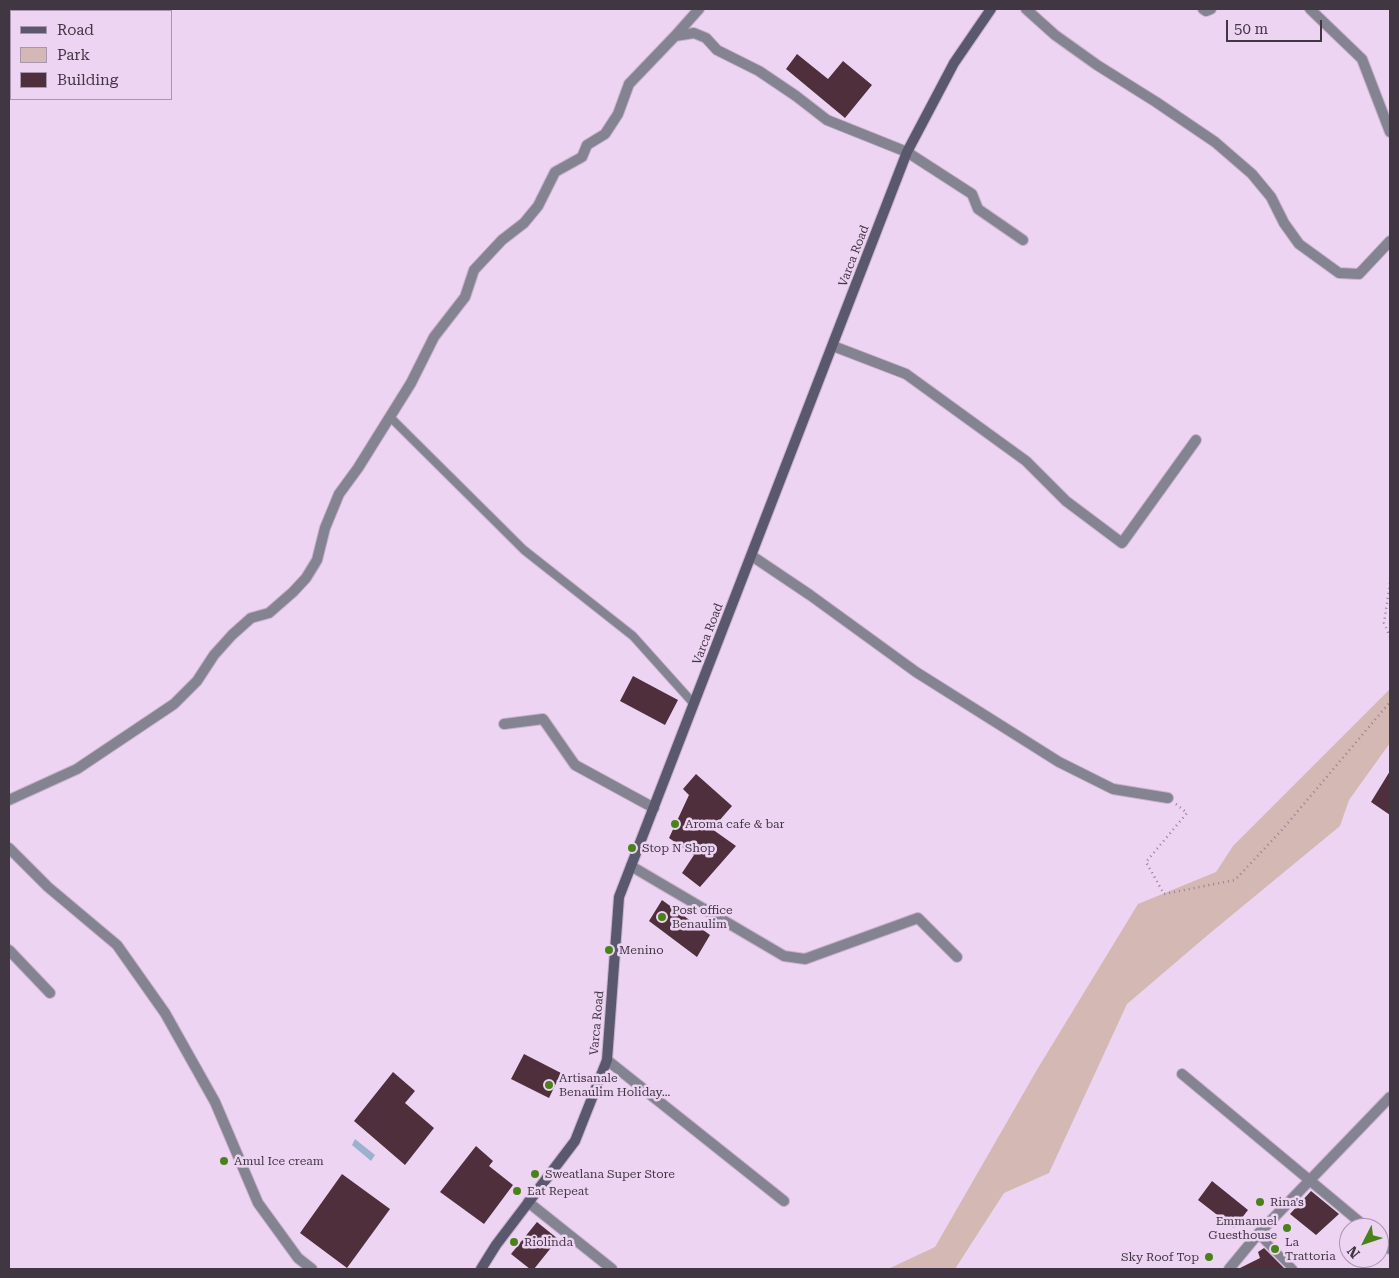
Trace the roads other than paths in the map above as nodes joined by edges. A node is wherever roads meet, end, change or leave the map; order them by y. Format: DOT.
graph roads {
  1 [pos="700,9"];
  2 [pos="991,9"];
  3 [pos="1026,9"];
  4 [pos="1203,9"];
  5 [pos="1210,9"];
  6 [pos="1310,9"];
  7 [pos="675,36"];
  8 [pos="1390,132"];
  9 [pos="907,152"];
  10 [pos="1023,240"];
  11 [pos="1390,241"];
  12 [pos="833,346"];
  13 [pos="390,417"];
  14 [pos="1196,440"];
  15 [pos="752,556"];
  16 [pos="694,704"];
  17 [pos="504,724"];
  18 [pos="1168,798"];
  19 [pos="9,800"];
  20 [pos="654,808"];
  21 [pos="9,848"];
  22 [pos="631,866"];
  23 [pos="9,950"];
  24 [pos="957,956"];
  25 [pos="50,993"];
  26 [pos="607,1060"];
  27 [pos="1182,1074"];
  28 [pos="1390,1097"];
  29 [pos="1309,1180"];
  30 [pos="784,1201"];
  31 [pos="528,1202"];
  32 [pos="1355,1218"];
  33 [pos="1258,1234"];
  34 [pos="312,1269"];
  35 [pos="481,1269"];
  36 [pos="612,1269"];
  37 [pos="1229,1269"];
  38 [pos="1293,1269"];
  1 -- 7 [label="street"];
  2 -- 9 [label="main road, Varca Road"];
  3 -- 11 [label="street"];
  4 -- 5 [label="street"];
  6 -- 8 [label="street"];
  7 -- 9 [label="street"];
  7 -- 13 [label="street"];
  9 -- 10 [label="street"];
  9 -- 12 [label="main road, Varca Road"];
  12 -- 14 [label="street"];
  12 -- 15 [label="main road, Varca Road"];
  13 -- 16 [label="lane"];
  13 -- 19 [label="street"];
  15 -- 16 [label="main road, Varca Road"];
  15 -- 18 [label="street"];
  16 -- 20 [label="main road, Varca Road"];
  17 -- 20 [label="street"];
  20 -- 22 [label="main road, Varca Road"];
  21 -- 34 [label="street"];
  22 -- 24 [label="street"];
  22 -- 26 [label="main road, Varca Road"];
  23 -- 25 [label="street"];
  26 -- 30 [label="street"];
  26 -- 31 [label="main road, Varca Road"];
  27 -- 29 [label="street"];
  28 -- 29 [label="street"];
  29 -- 32 [label="street"];
  29 -- 33 [label="street"];
  31 -- 35 [label="main road, Varca Road"];
  31 -- 36 [label="street"];
  33 -- 37 [label="street"];
  33 -- 38 [label="lane"];
}
